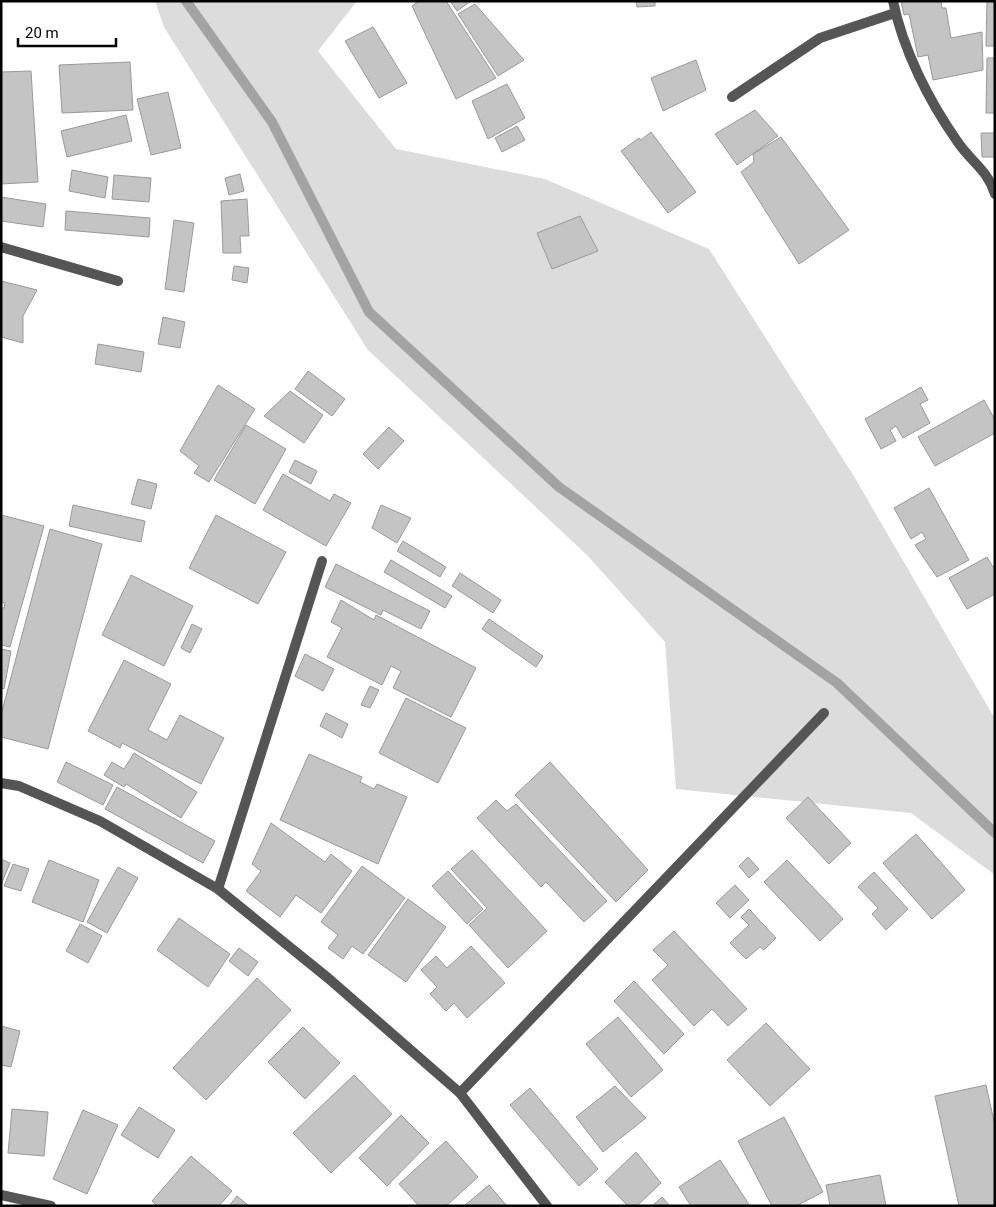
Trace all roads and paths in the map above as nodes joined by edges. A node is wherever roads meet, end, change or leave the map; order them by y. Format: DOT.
graph roads {
  1 [pos="893,1"];
  2 [pos="895,13"];
  3 [pos="732,97"];
  4 [pos="992,178"];
  5 [pos="995,194"];
  6 [pos="1,247"];
  7 [pos="118,281"];
  8 [pos="322,561"];
  9 [pos="824,713"];
  10 [pos="1,783"];
  11 [pos="218,889"];
  12 [pos="460,1093"];
  13 [pos="1,1195"];
  14 [pos="51,1206"];
  15 [pos="547,1206"];
  1 -- 2 [label="street"];
  2 -- 3 [label="street"];
  2 -- 4 [label="street"];
  4 -- 5 [label="street"];
  6 -- 7 [label="street"];
  8 -- 11 [label="street"];
  9 -- 12 [label="street"];
  10 -- 11 [label="street"];
  11 -- 12 [label="street"];
  12 -- 15 [label="street"];
  13 -- 14 [label="street"];
}
